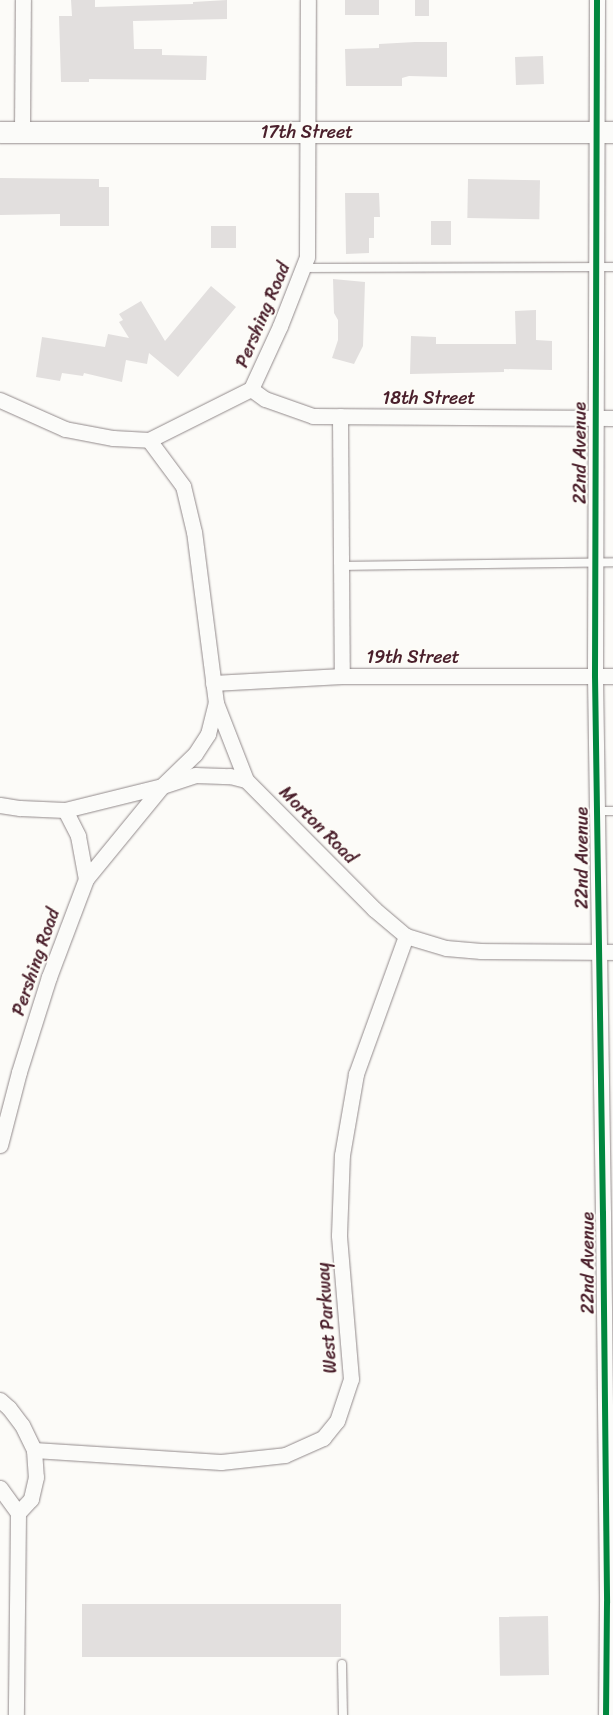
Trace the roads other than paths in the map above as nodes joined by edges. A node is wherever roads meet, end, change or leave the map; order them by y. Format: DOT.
graph roads {
  1 [pos="23,0"];
  2 [pos="308,0"];
  3 [pos="597,0"];
  4 [pos="0,132"];
  5 [pos="22,132"];
  6 [pos="307,132"];
  7 [pos="604,132"];
  8 [pos="595,266"];
  9 [pos="613,267"];
  10 [pos="303,268"];
  11 [pos="252,389"];
  12 [pos="0,400"];
  13 [pos="340,416"];
  14 [pos="595,417"];
  15 [pos="613,418"];
  16 [pos="148,440"];
  17 [pos="595,561"];
  18 [pos="613,562"];
  19 [pos="342,566"];
  20 [pos="342,676"];
  21 [pos="595,676"];
  22 [pos="613,676"];
  23 [pos="213,683"];
  24 [pos="216,703"];
  25 [pos="246,780"];
  26 [pos="162,786"];
  27 [pos="0,805"];
  28 [pos="65,810"];
  29 [pos="597,811"];
  30 [pos="613,811"];
  31 [pos="86,879"];
  32 [pos="406,936"];
  33 [pos="597,952"];
  34 [pos="613,952"];
  35 [pos="607,1077"];
  36 [pos="0,1145"];
  37 [pos="608,1213"];
  38 [pos="608,1345"];
  39 [pos="0,1400"];
  40 [pos="34,1450"];
  41 [pos="609,1469"];
  42 [pos="0,1488"];
  43 [pos="18,1513"];
  44 [pos="610,1603"];
  45 [pos="342,1664"];
  46 [pos="16,1715"];
  47 [pos="343,1715"];
  48 [pos="606,1715"];
  1 -- 5 [label="street"];
  2 -- 6 [label="street, Pershing Road"];
  3 -- 7 [label="street, 22nd Avenue"];
  4 -- 5 [label="main road, 17th Street"];
  5 -- 6 [label="main road, 17th Street"];
  6 -- 7 [label="main road, 17th Street"];
  6 -- 10 [label="street, Pershing Road"];
  7 -- 8 [label="street, 22nd Avenue"];
  8 -- 9 [label="lane"];
  8 -- 10 [label="lane"];
  8 -- 14 [label="street, 22nd Avenue"];
  10 -- 11 [label="street, Pershing Road"];
  11 -- 13 [label="street, 18th Street"];
  11 -- 16 [label="street, Pershing Road"];
  12 -- 16 [label="street"];
  13 -- 14 [label="street, 18th Street"];
  13 -- 19 [label="street"];
  14 -- 15 [label="street, 18th Street"];
  14 -- 17 [label="street, 22nd Avenue"];
  16 -- 23 [label="street, Pershing Road"];
  17 -- 18 [label="lane"];
  17 -- 19 [label="lane"];
  17 -- 21 [label="street, 22nd Avenue"];
  19 -- 20 [label="street"];
  20 -- 21 [label="street, 19th Street"];
  20 -- 23 [label="street, 19th Street"];
  21 -- 22 [label="street, 19th Street"];
  21 -- 29 [label="street, 22nd Avenue"];
  23 -- 24 [label="street, Pershing Road"];
  24 -- 25 [label="street, Pershing Road"];
  24 -- 26 [label="street, Pershing Road"];
  25 -- 26 [label="street"];
  25 -- 32 [label="street, Morton Road"];
  26 -- 28 [label="street"];
  26 -- 31 [label="street, Pershing Road"];
  27 -- 28 [label="street"];
  28 -- 31 [label="street"];
  29 -- 30 [label="lane"];
  29 -- 33 [label="street, 22nd Avenue"];
  31 -- 36 [label="street, Pershing Road"];
  32 -- 33 [label="street, Morton Road"];
  32 -- 40 [label="street, West Parkway"];
  33 -- 34 [label="street, Morton Road"];
  33 -- 35 [label="street, 22nd Avenue"];
  35 -- 37 [label="street, 22nd Avenue"];
  37 -- 38 [label="street, 22nd Avenue"];
  38 -- 41 [label="street, 22nd Avenue"];
  39 -- 40 [label="street"];
  40 -- 43 [label="street"];
  41 -- 44 [label="street, 22nd Avenue"];
  42 -- 43 [label="street"];
  43 -- 46 [label="street"];
  44 -- 48 [label="street, 22nd Avenue"];
  45 -- 47 [label="lane"];
}
